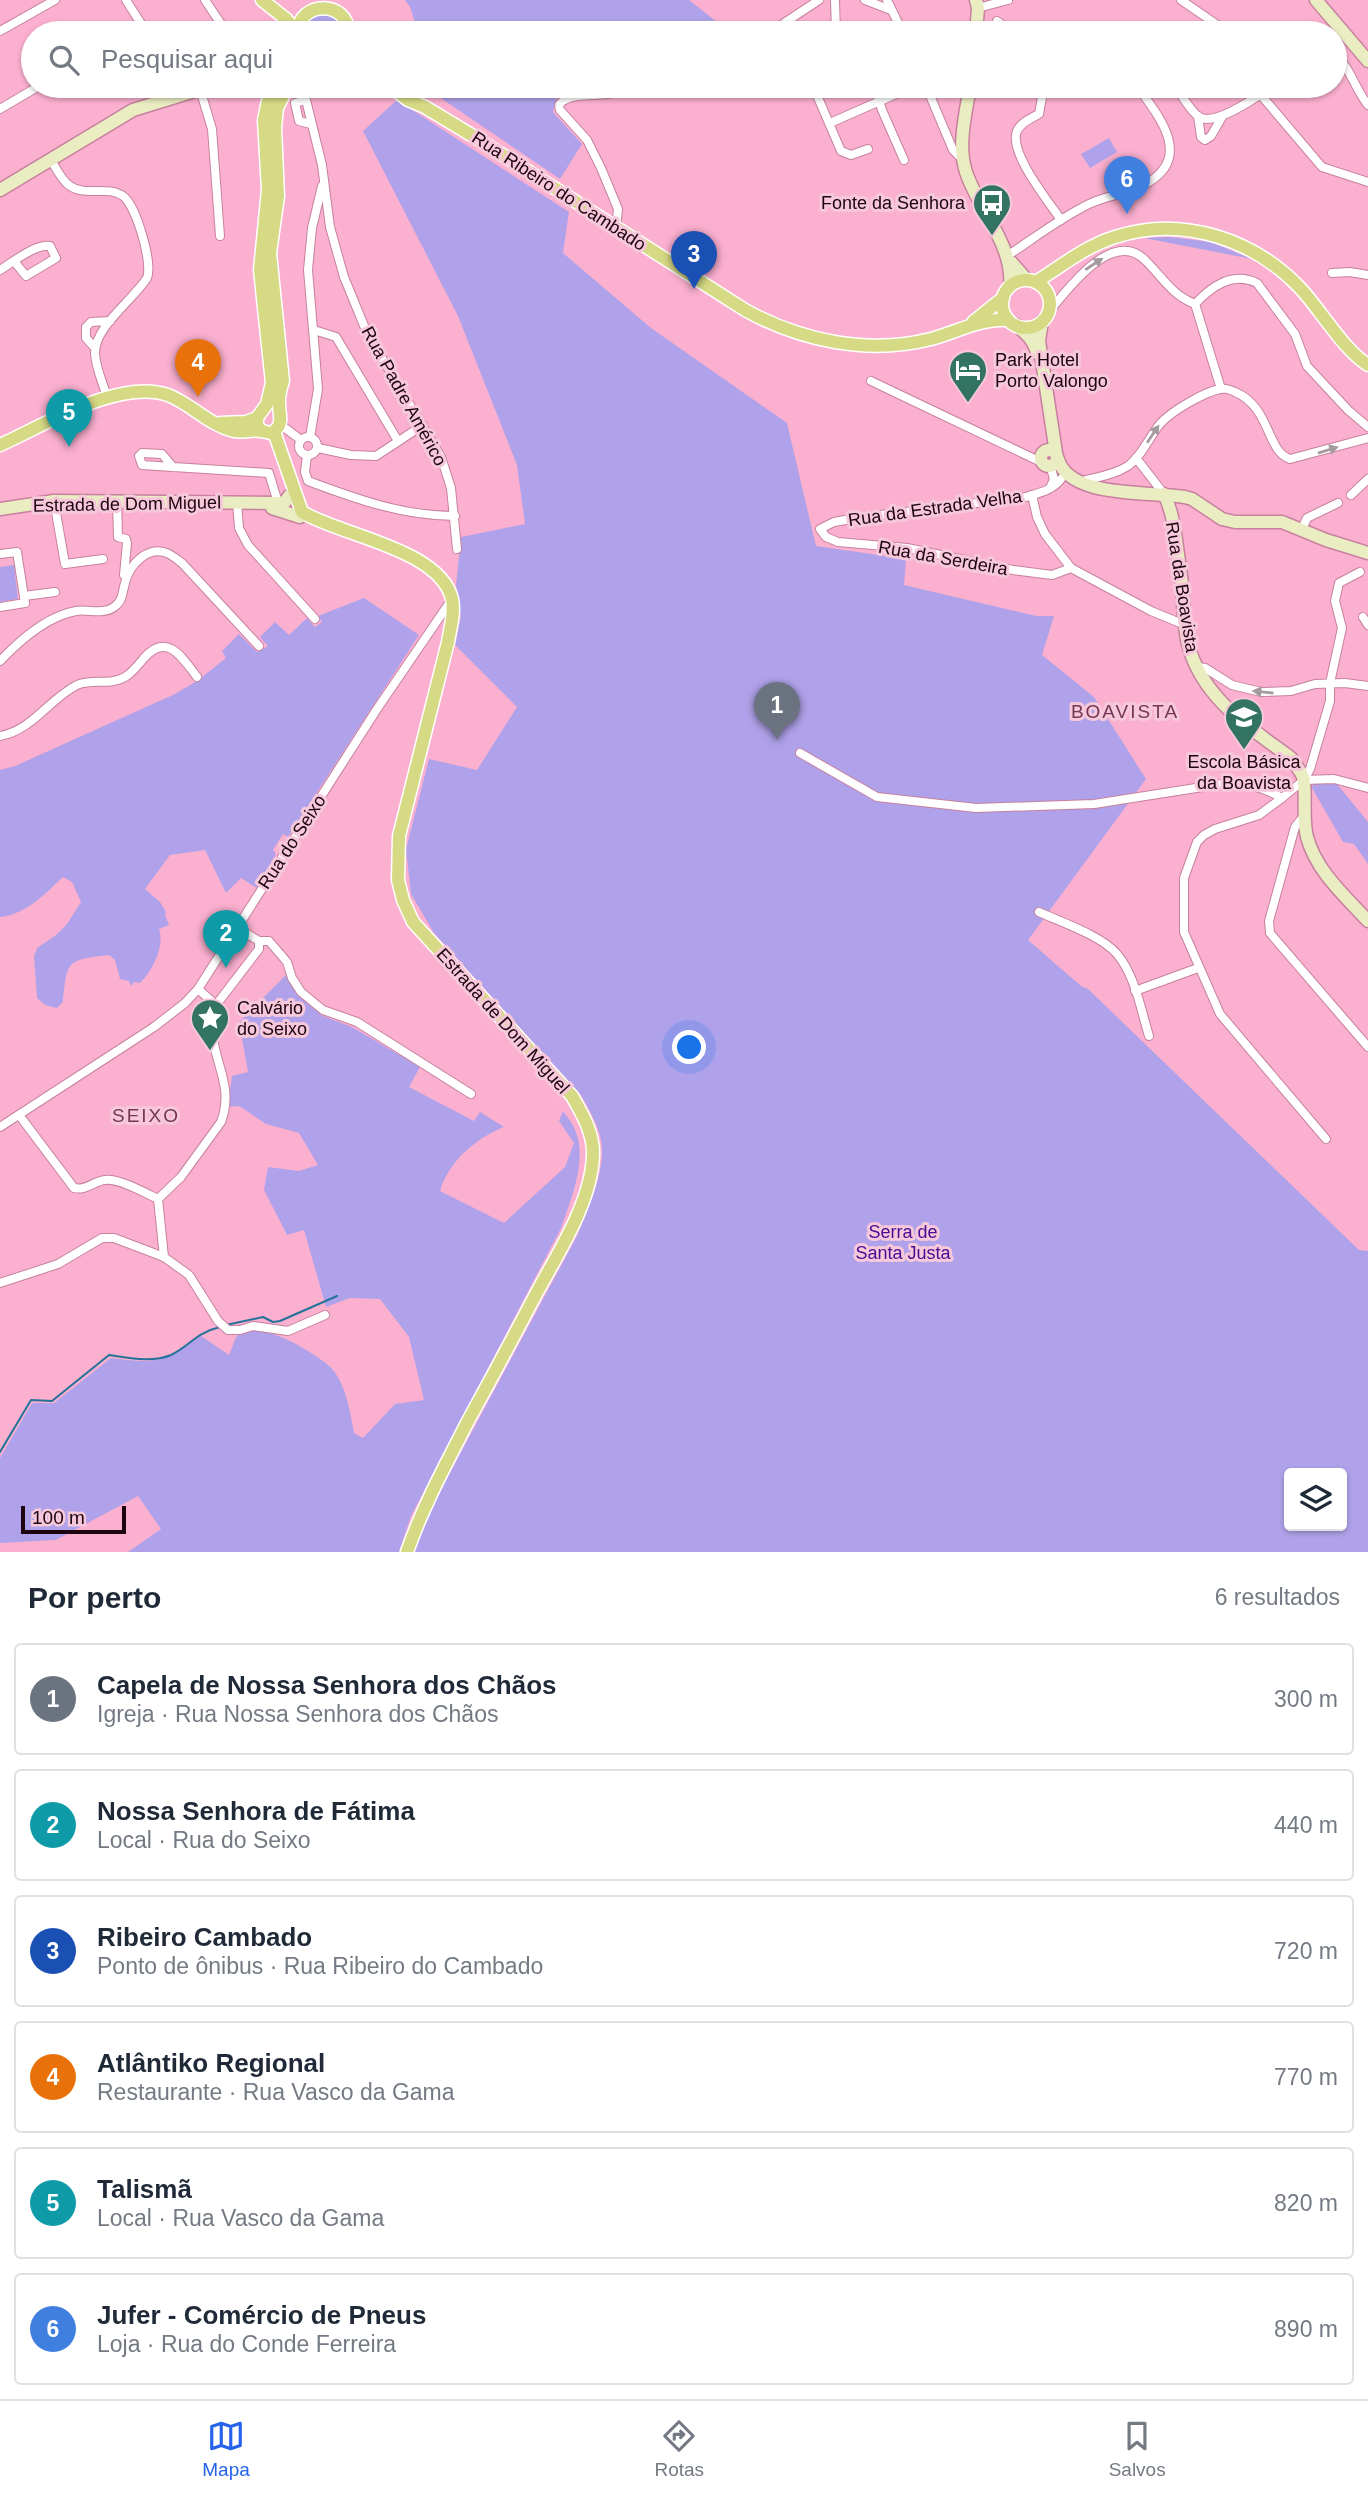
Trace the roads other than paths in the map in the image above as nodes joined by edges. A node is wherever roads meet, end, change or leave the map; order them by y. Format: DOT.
graph roads {
  1 [pos="55,0"];
  2 [pos="126,0"];
  3 [pos="205,0"];
  4 [pos="264,0"];
  5 [pos="819,0"];
  6 [pos="835,0"];
  7 [pos="864,0"];
  8 [pos="887,0"];
  9 [pos="1008,0"];
  10 [pos="1181,0"];
  11 [pos="1316,0"];
  12 [pos="977,4"];
  13 [pos="996,4"];
  14 [pos="318,5"];
  15 [pos="339,5"];
  16 [pos="891,10"];
  17 [pos="139,21"];
  18 [pos="219,21"];
  19 [pos="288,21"];
  20 [pos="300,21"];
  21 [pos="787,21"];
  22 [pos="836,21"];
  23 [pos="897,21"];
  24 [pos="997,21"];
  25 [pos="1211,21"];
  26 [pos="1330,21"];
  27 [pos="0,31"];
  28 [pos="1347,41"];
  29 [pos="1368,61"];
  30 [pos="1347,70"];
  31 [pos="21,97"];
  32 [pos="162,98"];
  33 [pos="208,98"];
  34 [pos="268,98"];
  35 [pos="270,98"];
  36 [pos="280,98"];
  37 [pos="405,98"];
  38 [pos="415,98"];
  39 [pos="570,98"];
  40 [pos="819,98"];
  41 [pos="878,98"];
  42 [pos="888,98"];
  43 [pos="931,98"];
  44 [pos="968,98"];
  45 [pos="1041,98"];
  46 [pos="1145,98"];
  47 [pos="1184,98"];
  48 [pos="1253,98"];
  49 [pos="1263,98"];
  50 [pos="268,101"];
  51 [pos="879,102"];
  52 [pos="1368,104"];
  53 [pos="425,107"];
  54 [pos="0,109"];
  55 [pos="1198,116"];
  56 [pos="1222,117"];
  57 [pos="830,123"];
  58 [pos="311,124"];
  59 [pos="868,149"];
  60 [pos="51,160"];
  61 [pos="904,160"];
  62 [pos="963,160"];
  63 [pos="1368,182"];
  64 [pos="323,184"];
  65 [pos="0,190"];
  66 [pos="1061,220"];
  67 [pos="330,227"];
  68 [pos="312,228"];
  69 [pos="616,228"];
  70 [pos="220,236"];
  71 [pos="1007,256"];
  72 [pos="14,261"];
  73 [pos="1069,262"];
  74 [pos="0,270"];
  75 [pos="1332,273"];
  76 [pos="1368,275"];
  77 [pos="1031,281"];
  78 [pos="1010,286"];
  79 [pos="1048,295"];
  80 [pos="1003,298"];
  81 [pos="1195,304"];
  82 [pos="1045,317"];
  83 [pos="110,321"];
  84 [pos="1012,323"];
  85 [pos="967,327"];
  86 [pos="314,330"];
  87 [pos="1342,338"];
  88 [pos="95,348"];
  89 [pos="1368,355"];
  90 [pos="1368,365"];
  91 [pos="1044,373"];
  92 [pos="872,381"];
  93 [pos="1221,388"];
  94 [pos="107,397"];
  95 [pos="269,423"];
  96 [pos="423,425"];
  97 [pos="1368,427"];
  98 [pos="1368,438"];
  99 [pos="306,439"];
  100 [pos="398,441"];
  101 [pos="0,445"];
  102 [pos="318,448"];
  103 [pos="307,456"];
  104 [pos="1136,458"];
  105 [pos="173,467"];
  106 [pos="1055,469"];
  107 [pos="1368,480"];
  108 [pos="1164,494"];
  109 [pos="1032,495"];
  110 [pos="1351,495"];
  111 [pos="54,500"];
  112 [pos="117,501"];
  113 [pos="237,502"];
  114 [pos="282,503"];
  115 [pos="1338,503"];
  116 [pos="0,509"];
  117 [pos="455,516"];
  118 [pos="338,528"];
  119 [pos="820,529"];
  120 [pos="1302,529"];
  121 [pos="457,550"];
  122 [pos="1368,553"];
  123 [pos="0,554"];
  124 [pos="103,559"];
  125 [pos="1071,568"];
  126 [pos="1360,572"];
  127 [pos="124,583"];
  128 [pos="55,592"];
  129 [pos="24,596"];
  130 [pos="452,599"];
  131 [pos="0,607"];
  132 [pos="315,619"];
  133 [pos="1185,625"];
  134 [pos="259,646"];
  135 [pos="2,656"];
  136 [pos="1198,667"];
  137 [pos="197,677"];
  138 [pos="1329,683"];
  139 [pos="1368,686"];
  140 [pos="0,736"];
  141 [pos="800,753"];
  142 [pos="1304,780"];
  143 [pos="1368,788"];
  144 [pos="1282,798"];
  145 [pos="1303,817"];
  146 [pos="1306,835"];
  147 [pos="1292,838"];
  148 [pos="1040,912"];
  149 [pos="1368,921"];
  150 [pos="237,928"];
  151 [pos="259,941"];
  152 [pos="1198,968"];
  153 [pos="198,989"];
  154 [pos="1135,991"];
  155 [pos="216,1005"];
  156 [pos="1149,1036"];
  157 [pos="1368,1047"];
  158 [pos="471,1094"];
  159 [pos="19,1115"];
  160 [pos="0,1127"];
  161 [pos="1326,1139"];
  162 [pos="158,1199"];
  163 [pos="164,1257"];
  164 [pos="0,1283"];
  165 [pos="325,1315"];
  166 [pos="407,1552"];
  1 -- 27 [label="street"];
  2 -- 17 [label="street"];
  3 -- 18 [label="street"];
  4 -- 14 [label="main road"];
  4 -- 19 [label="main road"];
  5 -- 21 [label="street"];
  6 -- 22 [label="street"];
  7 -- 16 [label="street"];
  8 -- 16 [label="street"];
  9 -- 13 [label="street"];
  10 -- 25 [label="street"];
  11 -- 26 [label="street"];
  12 -- 13 [label="street"];
  13 -- 24 [label="street"];
  14 -- 15 [label="main road"];
  14 -- 20 [label="main road"];
  16 -- 23 [label="street"];
  28 -- 29 [label="street"];
  30 -- 52 [label="street"];
  31 -- 54 [label="street"];
  32 -- 60 [label="street"];
  33 -- 70 [label="street"];
  34 -- 50 [label="street"];
  35 -- 50 [label="main road"];
  36 -- 95 [label="main road"];
  37 -- 53 [label="main road, Rua Ribeiro do Cambado"];
  38 -- 53 [label="main road, Rua Ribeiro do Cambado"];
  39 -- 69 [label="street"];
  40 -- 57 [label="street"];
  41 -- 51 [label="street"];
  42 -- 51 [label="street"];
  43 -- 62 [label="street"];
  44 -- 62 [label="street"];
  45 -- 66 [label="street"];
  46 -- 66 [label="street"];
  47 -- 55 [label="street"];
  48 -- 56 [label="street"];
  49 -- 63 [label="street"];
  50 -- 95 [label="main road"];
  51 -- 57 [label="street"];
  51 -- 61 [label="street"];
  53 -- 69 [label="main road, Rua Ribeiro do Cambado"];
  55 -- 56 [label="street"];
  55 -- 56 [label="street"];
  57 -- 59 [label="street"];
  58 -- 64 [label="street, Rua Padre Américo"];
  60 -- 65 [label="street"];
  60 -- 83 [label="street"];
  62 -- 71 [label="street"];
  64 -- 67 [label="street, Rua Padre Américo"];
  64 -- 68 [label="street"];
  66 -- 71 [label="street"];
  67 -- 68 [label="street"];
  67 -- 96 [label="street, Rua Padre Américo"];
  68 -- 86 [label="street"];
  69 -- 85 [label="main road, Rua Ribeiro do Cambado"];
  71 -- 77 [label="street"];
  71 -- 78 [label="street"];
  72 -- 72 [label="street"];
  72 -- 74 [label="street"];
  73 -- 77 [label="main road"];
  73 -- 79 [label="main road"];
  73 -- 87 [label="main road"];
  75 -- 76 [label="street"];
  77 -- 78 [label="main road"];
  77 -- 79 [label="main road"];
  78 -- 80 [label="main road"];
  79 -- 82 [label="main road"];
  80 -- 84 [label="main road"];
  80 -- 85 [label="main road"];
  82 -- 81 [label="street, one-way"];
  81 -- 93 [label="street"];
  81 -- 97 [label="street"];
  82 -- 84 [label="main road"];
  82 -- 91 [label="street"];
  83 -- 88 [label="street"];
  83 -- 88 [label="street"];
  84 -- 85 [label="main road, Rua Ribeiro do Cambado"];
  84 -- 91 [label="street"];
  86 -- 99 [label="street"];
  86 -- 100 [label="street"];
  87 -- 89 [label="main road"];
  87 -- 90 [label="main road"];
  88 -- 94 [label="street"];
  91 -- 106 [label="street"];
  92 -- 106 [label="street"];
  93 -- 98 [label="street, one-way"];
  104 -- 93 [label="street, one-way"];
  94 -- 95 [label="main road"];
  94 -- 101 [label="main road"];
  95 -- 99 [label="street"];
  95 -- 114 [label="main road"];
  95 -- 118 [label="main road"];
  96 -- 100 [label="street"];
  96 -- 117 [label="street, Rua Padre Américo"];
  99 -- 102 [label="street"];
  99 -- 103 [label="street"];
  100 -- 102 [label="street"];
  102 -- 103 [label="street"];
  103 -- 117 [label="street"];
  104 -- 106 [label="street"];
  104 -- 108 [label="street, Rua da Boavista"];
  105 -- 114 [label="street"];
  106 -- 108 [label="street"];
  106 -- 109 [label="street, Rua da Estrada Velha"];
  107 -- 110 [label="street"];
  108 -- 120 [label="street"];
  108 -- 133 [label="street, Rua da Boavista"];
  109 -- 119 [label="street, Rua da Estrada Velha"];
  109 -- 125 [label="street"];
  111 -- 112 [label="street, Estrada de Dom Miguel"];
  111 -- 116 [label="street, Estrada de Dom Miguel"];
  111 -- 124 [label="street"];
  112 -- 113 [label="street, Estrada de Dom Miguel"];
  112 -- 127 [label="street"];
  113 -- 114 [label="street, Estrada de Dom Miguel"];
  113 -- 132 [label="street"];
  114 -- 118 [label="main road"];
  115 -- 120 [label="street"];
  117 -- 121 [label="street, Rua Padre Américo"];
  118 -- 130 [label="main road"];
  119 -- 125 [label="street, Rua da Serdeira"];
  120 -- 122 [label="street"];
  123 -- 129 [label="street"];
  125 -- 133 [label="street"];
  126 -- 138 [label="street"];
  127 -- 134 [label="street"];
  127 -- 135 [label="street"];
  128 -- 129 [label="street"];
  129 -- 131 [label="street"];
  130 -- 150 [label="street, Rua do Seixo"];
  130 -- 166 [label="main road, Estrada de Dom Miguel"];
  133 -- 136 [label="street, Rua da Boavista"];
  138 -- 136 [label="street, Rua da Boavista, one-way"];
  136 -- 142 [label="street"];
  137 -- 140 [label="street"];
  138 -- 139 [label="street, Rua da Boavista"];
  138 -- 142 [label="street"];
  141 -- 144 [label="street"];
  142 -- 143 [label="street"];
  142 -- 144 [label="street"];
  142 -- 145 [label="street"];
  144 -- 152 [label="street"];
  145 -- 146 [label="street"];
  145 -- 147 [label="street"];
  146 -- 147 [label="street"];
  146 -- 149 [label="street"];
  147 -- 157 [label="street"];
  148 -- 154 [label="street"];
  150 -- 151 [label="street"];
  150 -- 153 [label="street, Rua do Seixo"];
  151 -- 155 [label="street"];
  151 -- 158 [label="street"];
  152 -- 154 [label="street"];
  152 -- 161 [label="street"];
  153 -- 155 [label="street"];
  153 -- 159 [label="street, Rua do Seixo"];
  154 -- 156 [label="street"];
  155 -- 162 [label="street"];
  159 -- 160 [label="street, Rua do Seixo"];
  159 -- 162 [label="street"];
  162 -- 163 [label="street"];
  163 -- 164 [label="street"];
  163 -- 165 [label="street"];
}
